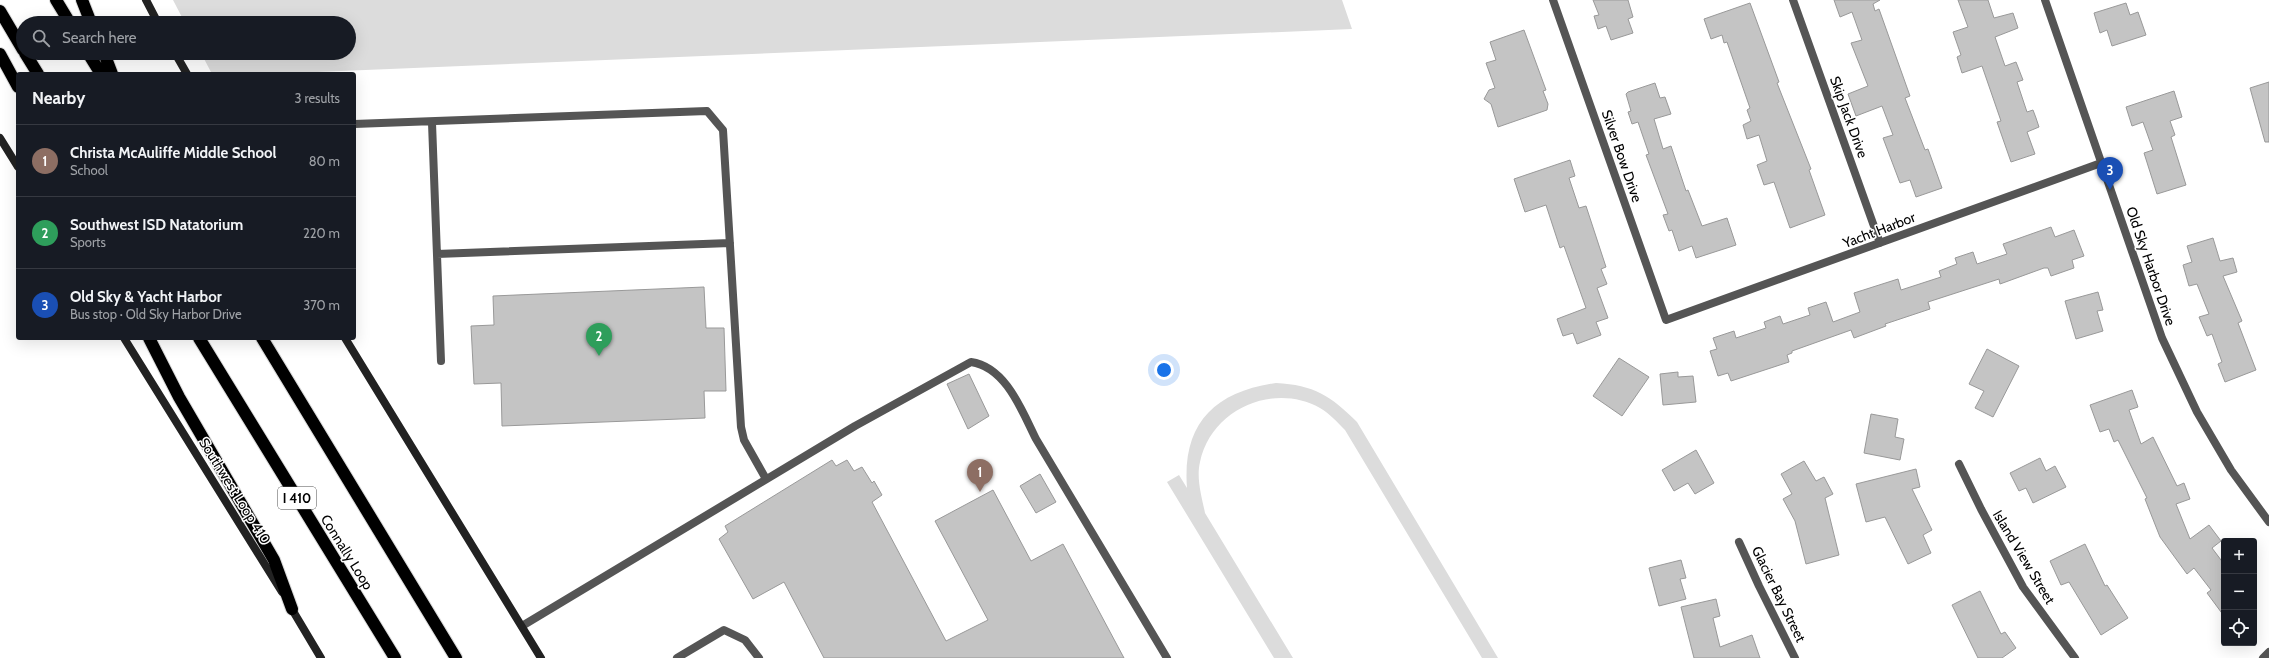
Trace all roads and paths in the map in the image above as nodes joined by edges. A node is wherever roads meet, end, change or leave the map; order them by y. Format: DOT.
graph roads {
  1 [pos="56,0"];
  2 [pos="82,0"];
  3 [pos="146,0"];
  4 [pos="1553,0"];
  5 [pos="1793,0"];
  6 [pos="2045,0"];
  7 [pos="0,11"];
  8 [pos="66,16"];
  9 [pos="88,16"];
  10 [pos="154,16"];
  11 [pos="16,38"];
  12 [pos="0,54"];
  13 [pos="29,60"];
  14 [pos="92,60"];
  15 [pos="107,60"];
  16 [pos="179,60"];
  17 [pos="37,72"];
  18 [pos="100,72"];
  19 [pos="111,72"];
  20 [pos="186,72"];
  21 [pos="16,83"];
  22 [pos="432,123"];
  23 [pos="356,124"];
  24 [pos="0,138"];
  25 [pos="2101,163"];
  26 [pos="16,164"];
  27 [pos="730,243"];
  28 [pos="1880,243"];
  29 [pos="437,254"];
  30 [pos="1666,320"];
  31 [pos="125,340"];
  32 [pos="150,340"];
  33 [pos="200,340"];
  34 [pos="263,340"];
  35 [pos="346,340"];
  36 [pos="441,361"];
  37 [pos="1959,464"];
  38 [pos="766,479"];
  39 [pos="2269,522"];
  40 [pos="1739,542"];
  41 [pos="292,609"];
  42 [pos="522,626"];
  43 [pos="2269,652"];
  44 [pos="322,658"];
  45 [pos="395,658"];
  46 [pos="456,658"];
  47 [pos="541,658"];
  48 [pos="677,658"];
  49 [pos="759,658"];
  50 [pos="1167,658"];
  51 [pos="1795,658"];
  52 [pos="2075,658"];
  53 [pos="2263,658"];
  1 -- 8 [label="highway"];
  2 -- 9 [label="highway"];
  3 -- 10 [label="main road"];
  4 -- 30 [label="street, Silver Bow Drive"];
  5 -- 28 [label="street, Skip Jack Drive"];
  6 -- 25 [label="street, Old Sky Harbor Drive"];
  7 -- 11 [label="highway"];
  12 -- 21 [label="highway"];
  13 -- 17 [label="highway"];
  14 -- 18 [label="highway"];
  15 -- 19 [label="highway"];
  16 -- 20 [label="main road"];
  22 -- 23 [label="street"];
  22 -- 27 [label="street"];
  22 -- 29 [label="street"];
  24 -- 26 [label="main road"];
  25 -- 28 [label="street, Yacht Harbor"];
  25 -- 39 [label="street, Old Sky Harbor Drive"];
  27 -- 29 [label="street"];
  27 -- 38 [label="street"];
  28 -- 30 [label="street, Yacht Harbor"];
  29 -- 36 [label="street"];
  31 -- 41 [label="main road, Southwest Loop 410"];
  32 -- 41 [label="highway"];
  33 -- 45 [label="highway, Connally Loop / I 410"];
  34 -- 46 [label="highway"];
  35 -- 42 [label="main road"];
  37 -- 52 [label="street, Island View Street"];
  38 -- 42 [label="street"];
  38 -- 50 [label="street"];
  40 -- 51 [label="street, Glacier Bay Street"];
  41 -- 44 [label="main road, Southwest Loop 410"];
  42 -- 47 [label="main road"];
  43 -- 53 [label="street"];
  48 -- 49 [label="street"];
}
